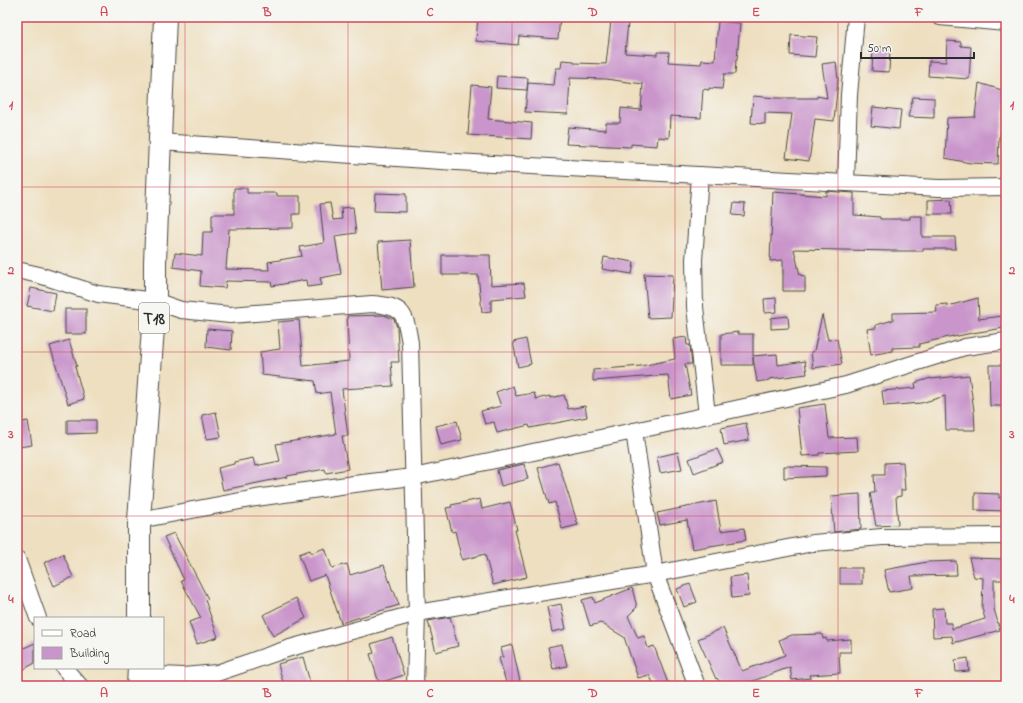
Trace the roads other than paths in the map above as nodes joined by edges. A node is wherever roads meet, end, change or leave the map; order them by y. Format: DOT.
graph roads {
  1 [pos="165,17"];
  2 [pos="856,17"];
  3 [pos="940,17"];
  4 [pos="1006,23"];
  5 [pos="160,142"];
  6 [pos="700,175"];
  7 [pos="846,182"];
  8 [pos="1006,187"];
  9 [pos="17,270"];
  10 [pos="155,301"];
  11 [pos="1006,341"];
  12 [pos="707,415"];
  13 [pos="634,432"];
  14 [pos="413,477"];
  15 [pos="139,520"];
  16 [pos="1006,536"];
  17 [pos="17,560"];
  18 [pos="655,574"];
  19 [pos="417,613"];
  20 [pos="38,617"];
  21 [pos="139,617"];
  22 [pos="65,669"];
  23 [pos="139,676"];
  24 [pos="80,686"];
  25 [pos="415,686"];
  26 [pos="697,686"];
  1 -- 5 [label="highway, T18"];
  2 -- 7 [label="street"];
  3 -- 4 [label="street"];
  5 -- 6 [label="street"];
  5 -- 10 [label="highway, T18"];
  6 -- 7 [label="street"];
  6 -- 12 [label="street"];
  7 -- 8 [label="street"];
  9 -- 10 [label="street"];
  10 -- 14 [label="street"];
  10 -- 15 [label="highway, T18"];
  11 -- 12 [label="street"];
  12 -- 13 [label="street"];
  13 -- 14 [label="street"];
  13 -- 18 [label="street"];
  14 -- 15 [label="street"];
  14 -- 19 [label="street"];
  15 -- 21 [label="highway, T18"];
  16 -- 18 [label="street"];
  17 -- 20 [label="street"];
  18 -- 19 [label="street"];
  18 -- 26 [label="street"];
  19 -- 23 [label="street"];
  19 -- 25 [label="street"];
  22 -- 24 [label="street"];
}
